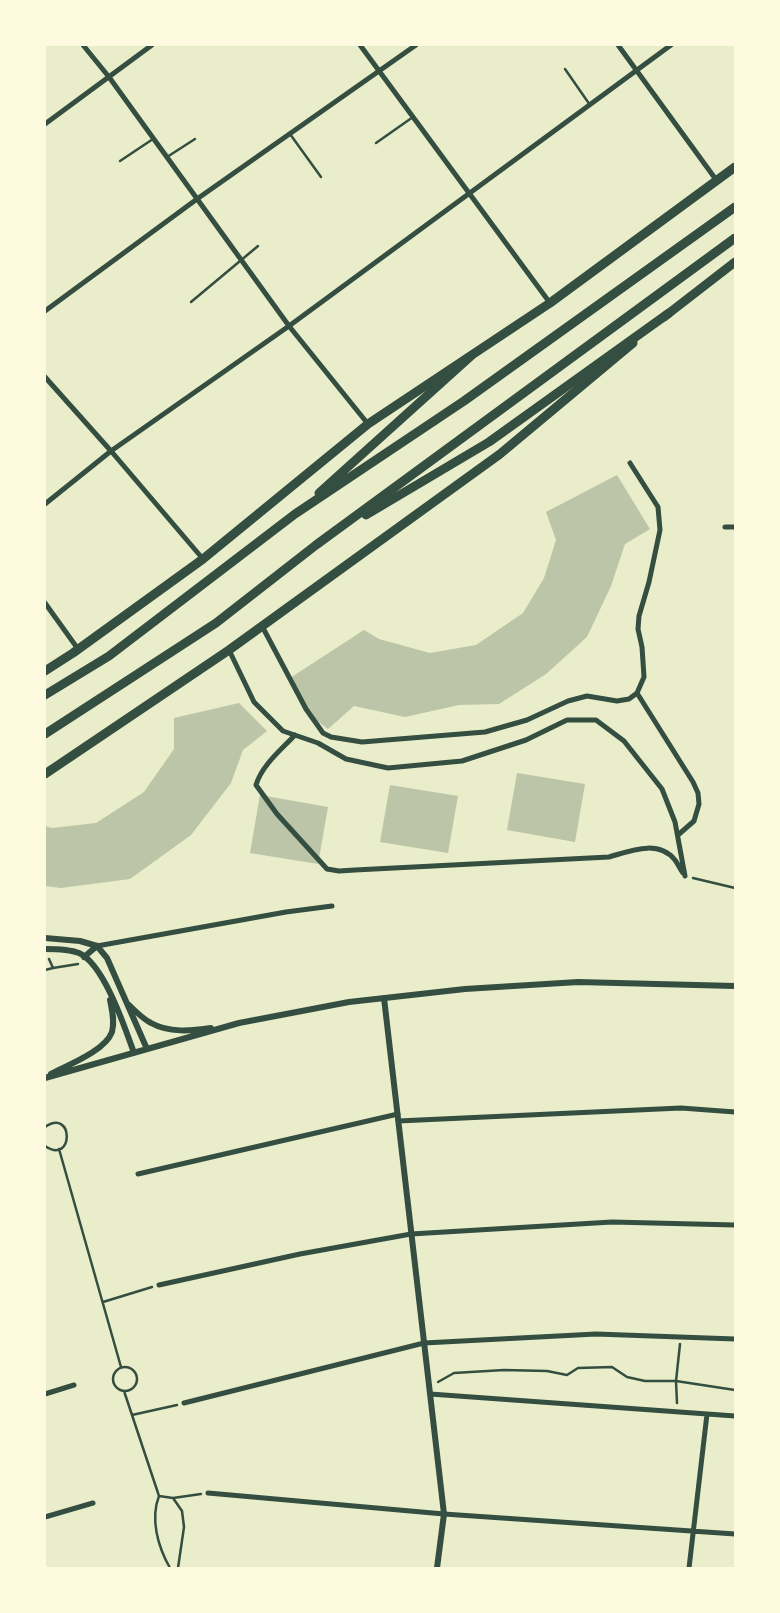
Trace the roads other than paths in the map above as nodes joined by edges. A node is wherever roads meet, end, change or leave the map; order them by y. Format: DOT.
graph roads {
  1 [pos="83,45"];
  2 [pos="152,45"];
  3 [pos="360,45"];
  4 [pos="416,45"];
  5 [pos="618,45"];
  6 [pos="671,45"];
  7 [pos="565,69"];
  8 [pos="637,70"];
  9 [pos="379,71"];
  10 [pos="109,76"];
  11 [pos="590,105"];
  12 [pos="413,117"];
  13 [pos="45,124"];
  14 [pos="290,134"];
  15 [pos="154,138"];
  16 [pos="195,139"];
  17 [pos="376,143"];
  18 [pos="167,157"];
  19 [pos="120,161"];
  20 [pos="735,167"];
  21 [pos="321,177"];
  22 [pos="717,181"];
  23 [pos="469,193"];
  24 [pos="197,199"];
  25 [pos="735,207"];
  26 [pos="735,238"];
  27 [pos="258,246"];
  28 [pos="241,260"];
  29 [pos="735,262"];
  30 [pos="191,302"];
  31 [pos="550,303"];
  32 [pos="45,311"];
  33 [pos="669,313"];
  34 [pos="289,326"];
  35 [pos="471,356"];
  36 [pos="45,377"];
  37 [pos="368,424"];
  38 [pos="111,451"];
  39 [pos="630,463"];
  40 [pos="45,504"];
  41 [pos="295,514"];
  42 [pos="735,527"];
  43 [pos="725,528"];
  44 [pos="316,545"];
  45 [pos="203,559"];
  46 [pos="45,603"];
  47 [pos="262,626"];
  48 [pos="78,650"];
  49 [pos="230,650"];
  50 [pos="45,671"];
  51 [pos="637,693"];
  52 [pos="47,694"];
  53 [pos="45,734"];
  54 [pos="295,735"];
  55 [pos="45,774"];
  56 [pos="678,835"];
  57 [pos="332,906"];
  58 [pos="45,938"];
  59 [pos="97,946"];
  60 [pos="45,949"];
  61 [pos="84,957"];
  62 [pos="105,982"];
  63 [pos="735,986"];
  64 [pos="384,998"];
  65 [pos="127,1003"];
  66 [pos="239,1023"];
  67 [pos="147,1049"];
  68 [pos="134,1053"];
  69 [pos="45,1078"];
  70 [pos="735,1112"];
  71 [pos="398,1117"];
  72 [pos="138,1174"];
  73 [pos="735,1225"];
  74 [pos="411,1234"];
  75 [pos="159,1285"];
  76 [pos="735,1339"];
  77 [pos="424,1343"];
  78 [pos="74,1385"];
  79 [pos="429,1391"];
  80 [pos="45,1394"];
  81 [pos="184,1403"];
  82 [pos="707,1414"];
  83 [pos="735,1416"];
  84 [pos="208,1493"];
  85 [pos="93,1503"];
  86 [pos="444,1514"];
  87 [pos="45,1517"];
  88 [pos="693,1531"];
  89 [pos="735,1534"];
  90 [pos="437,1568"];
  91 [pos="689,1568"];
  1 -- 10 [label="street"];
  2 -- 10 [label="street"];
  3 -- 9 [label="street"];
  4 -- 9 [label="street"];
  5 -- 8 [label="street"];
  6 -- 8 [label="street"];
  7 -- 11 [label="lane"];
  8 -- 11 [label="street"];
  8 -- 22 [label="street"];
  9 -- 12 [label="street"];
  9 -- 14 [label="street"];
  10 -- 13 [label="street"];
  10 -- 15 [label="street"];
  11 -- 23 [label="street"];
  12 -- 17 [label="lane"];
  12 -- 23 [label="street"];
  14 -- 21 [label="lane"];
  14 -- 24 [label="street"];
  15 -- 18 [label="street"];
  15 -- 19 [label="lane"];
  16 -- 18 [label="lane"];
  18 -- 24 [label="street"];
  20 -- 22 [label="main road"];
  22 -- 31 [label="main road"];
  23 -- 31 [label="street"];
  23 -- 34 [label="street"];
  24 -- 28 [label="street"];
  24 -- 32 [label="street"];
  25 -- 41 [label="main road"];
  26 -- 44 [label="main road"];
  27 -- 28 [label="lane"];
  28 -- 30 [label="lane"];
  28 -- 34 [label="street"];
  29 -- 33 [label="main road"];
  31 -- 35 [label="main road"];
  33 -- 44 [label="main road"];
  33 -- 47 [label="main road"];
  34 -- 37 [label="street"];
  34 -- 38 [label="street"];
  35 -- 37 [label="main road"];
  35 -- 41 [label="main road"];
  36 -- 38 [label="street"];
  37 -- 45 [label="main road"];
  38 -- 40 [label="street"];
  38 -- 45 [label="street"];
  39 -- 51 [label="street"];
  41 -- 52 [label="main road"];
  42 -- 43 [label="street"];
  44 -- 53 [label="main road"];
  45 -- 48 [label="main road"];
  46 -- 48 [label="street"];
  47 -- 49 [label="main road"];
  47 -- 51 [label="street"];
  48 -- 50 [label="main road"];
  49 -- 54 [label="street"];
  49 -- 55 [label="main road"];
  51 -- 56 [label="street"];
  54 -- 56 [label="street"];
  54 -- 56 [label="street"];
  57 -- 59 [label="street"];
  58 -- 59 [label="street"];
  59 -- 61 [label="street"];
  59 -- 65 [label="street"];
  60 -- 61 [label="street"];
  61 -- 62 [label="street"];
  62 -- 68 [label="street"];
  62 -- 69 [label="street"];
  63 -- 64 [label="street"];
  64 -- 66 [label="street"];
  64 -- 71 [label="street"];
  65 -- 66 [label="street"];
  65 -- 67 [label="street"];
  66 -- 67 [label="street"];
  67 -- 68 [label="street"];
  68 -- 69 [label="street"];
  70 -- 71 [label="street"];
  71 -- 72 [label="street"];
  71 -- 74 [label="street"];
  73 -- 74 [label="street"];
  74 -- 75 [label="street"];
  74 -- 77 [label="street"];
  76 -- 77 [label="street"];
  77 -- 79 [label="street"];
  77 -- 81 [label="street"];
  78 -- 80 [label="street"];
  79 -- 82 [label="street"];
  79 -- 86 [label="street"];
  82 -- 83 [label="street"];
  82 -- 88 [label="street"];
  84 -- 86 [label="street"];
  85 -- 87 [label="street"];
  86 -- 88 [label="street"];
  86 -- 90 [label="street"];
  88 -- 89 [label="street"];
  88 -- 91 [label="street"];
}
